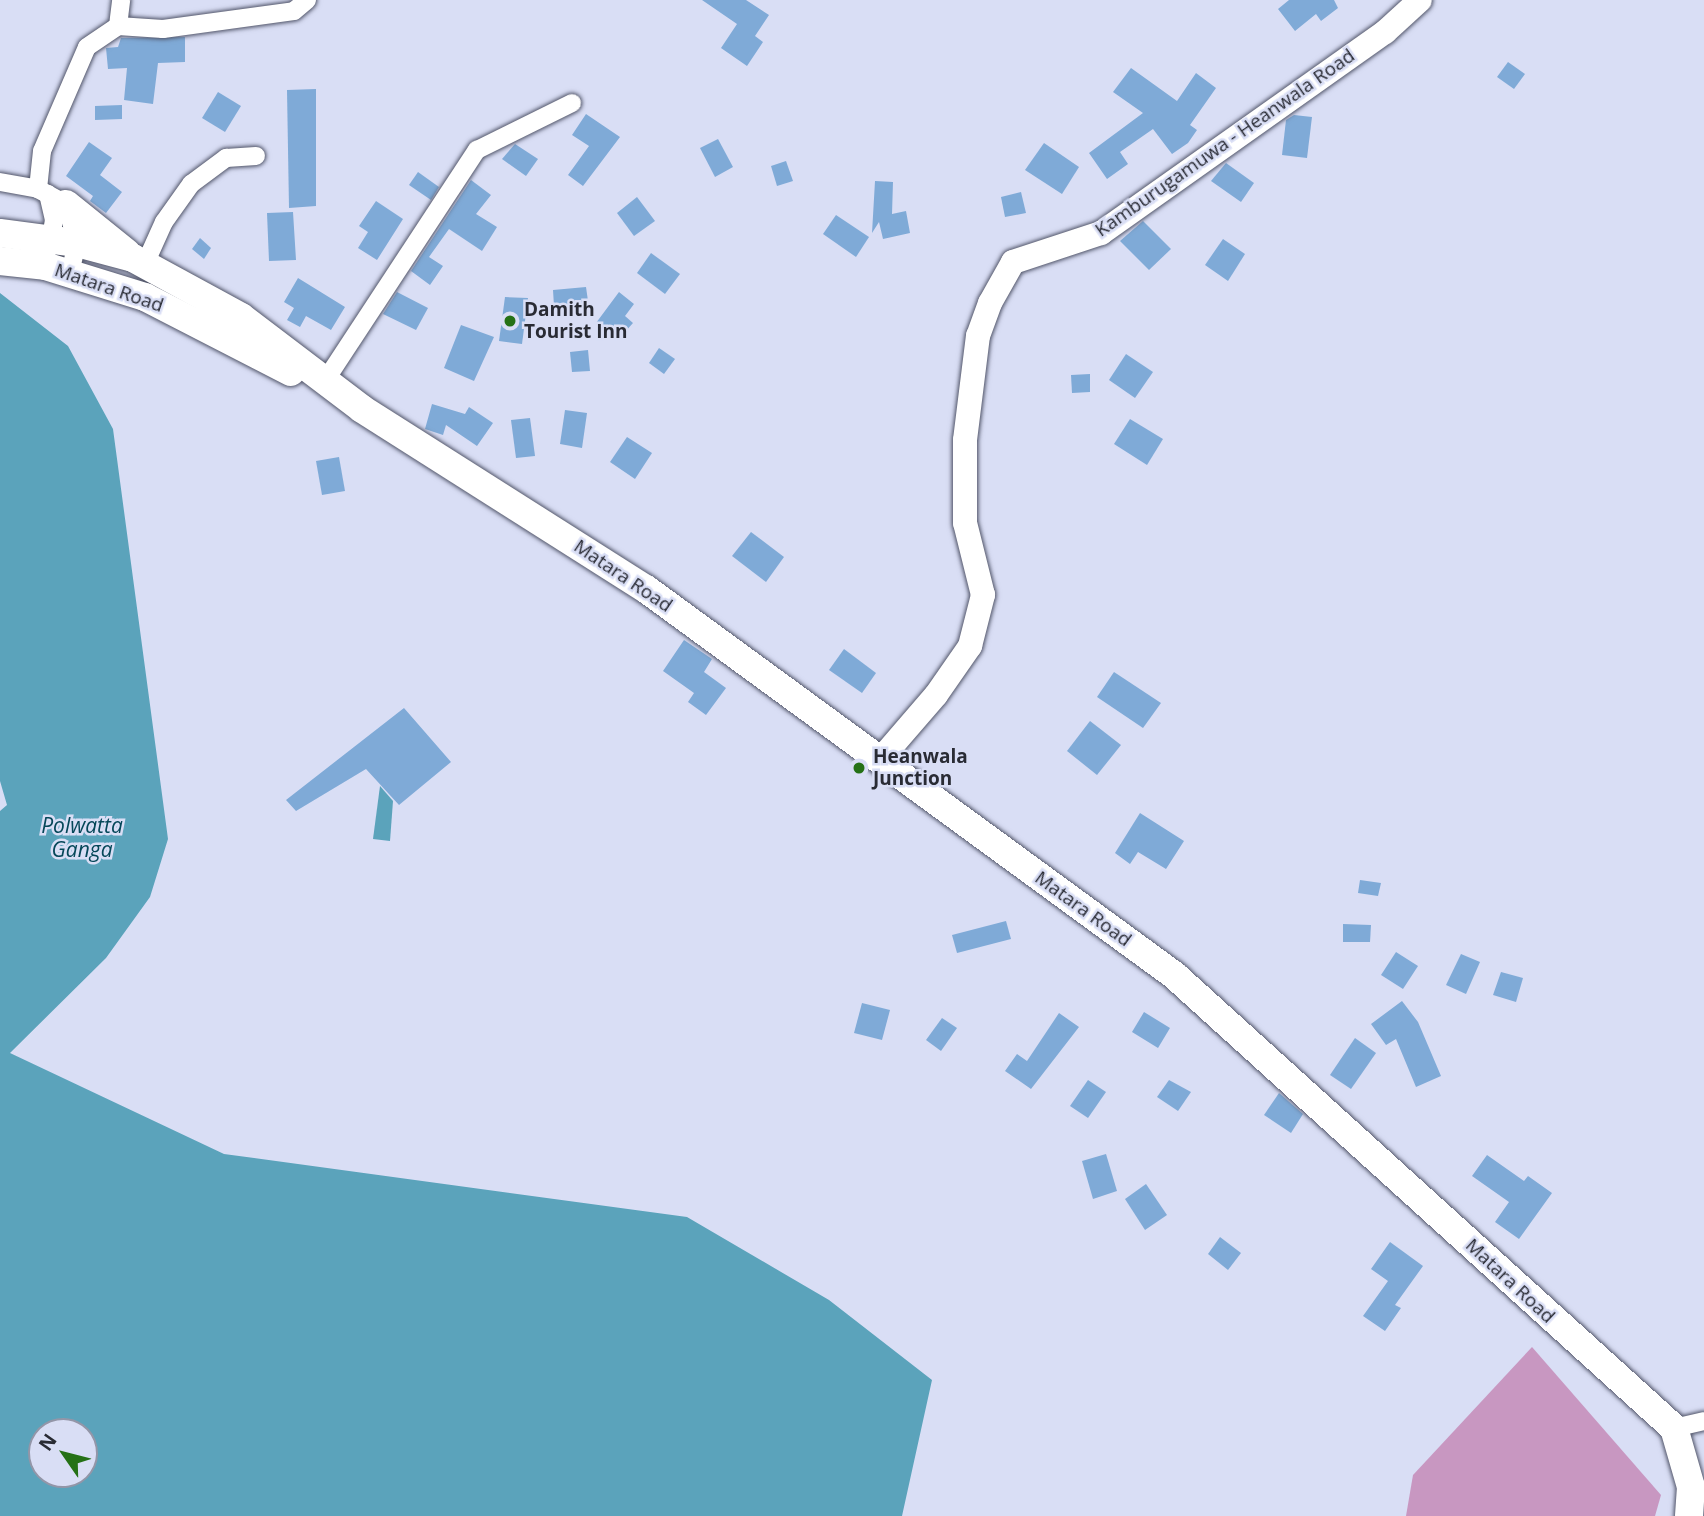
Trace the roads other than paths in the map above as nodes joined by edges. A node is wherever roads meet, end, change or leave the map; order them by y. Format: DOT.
graph roads {
  1 [pos="121,0"];
  2 [pos="307,0"];
  3 [pos="1414,2"];
  4 [pos="118,26"];
  5 [pos="572,103"];
  6 [pos="257,156"];
  7 [pos="0,182"];
  8 [pos="51,196"];
  9 [pos="0,233"];
  10 [pos="61,255"];
  11 [pos="0,261"];
  12 [pos="139,261"];
  13 [pos="325,381"];
  14 [pos="362,409"];
  15 [pos="879,761"];
  16 [pos="1704,1422"];
  17 [pos="1674,1428"];
  18 [pos="1689,1516"];
  1 -- 4 [label="street"];
  2 -- 4 [label="street"];
  3 -- 15 [label="main road, Kamburugamuwa - Heanwala Road"];
  4 -- 8 [label="street"];
  5 -- 13 [label="street"];
  6 -- 12 [label="street"];
  7 -- 8 [label="street"];
  8 -- 10 [label="street"];
  8 -- 10 [label="street"];
  8 -- 12 [label="highway"];
  9 -- 10 [label="highway, Matara Road"];
  10 -- 11 [label="highway, Matara Road"];
  10 -- 12 [label="highway, Matara Road"];
  10 -- 14 [label="highway, Matara Road"];
  12 -- 13 [label="highway, Matara Road"];
  13 -- 14 [label="highway, Matara Road"];
  14 -- 15 [label="highway, Matara Road"];
  15 -- 17 [label="highway, Matara Road"];
  16 -- 17 [label="street"];
  17 -- 18 [label="highway"];
}
